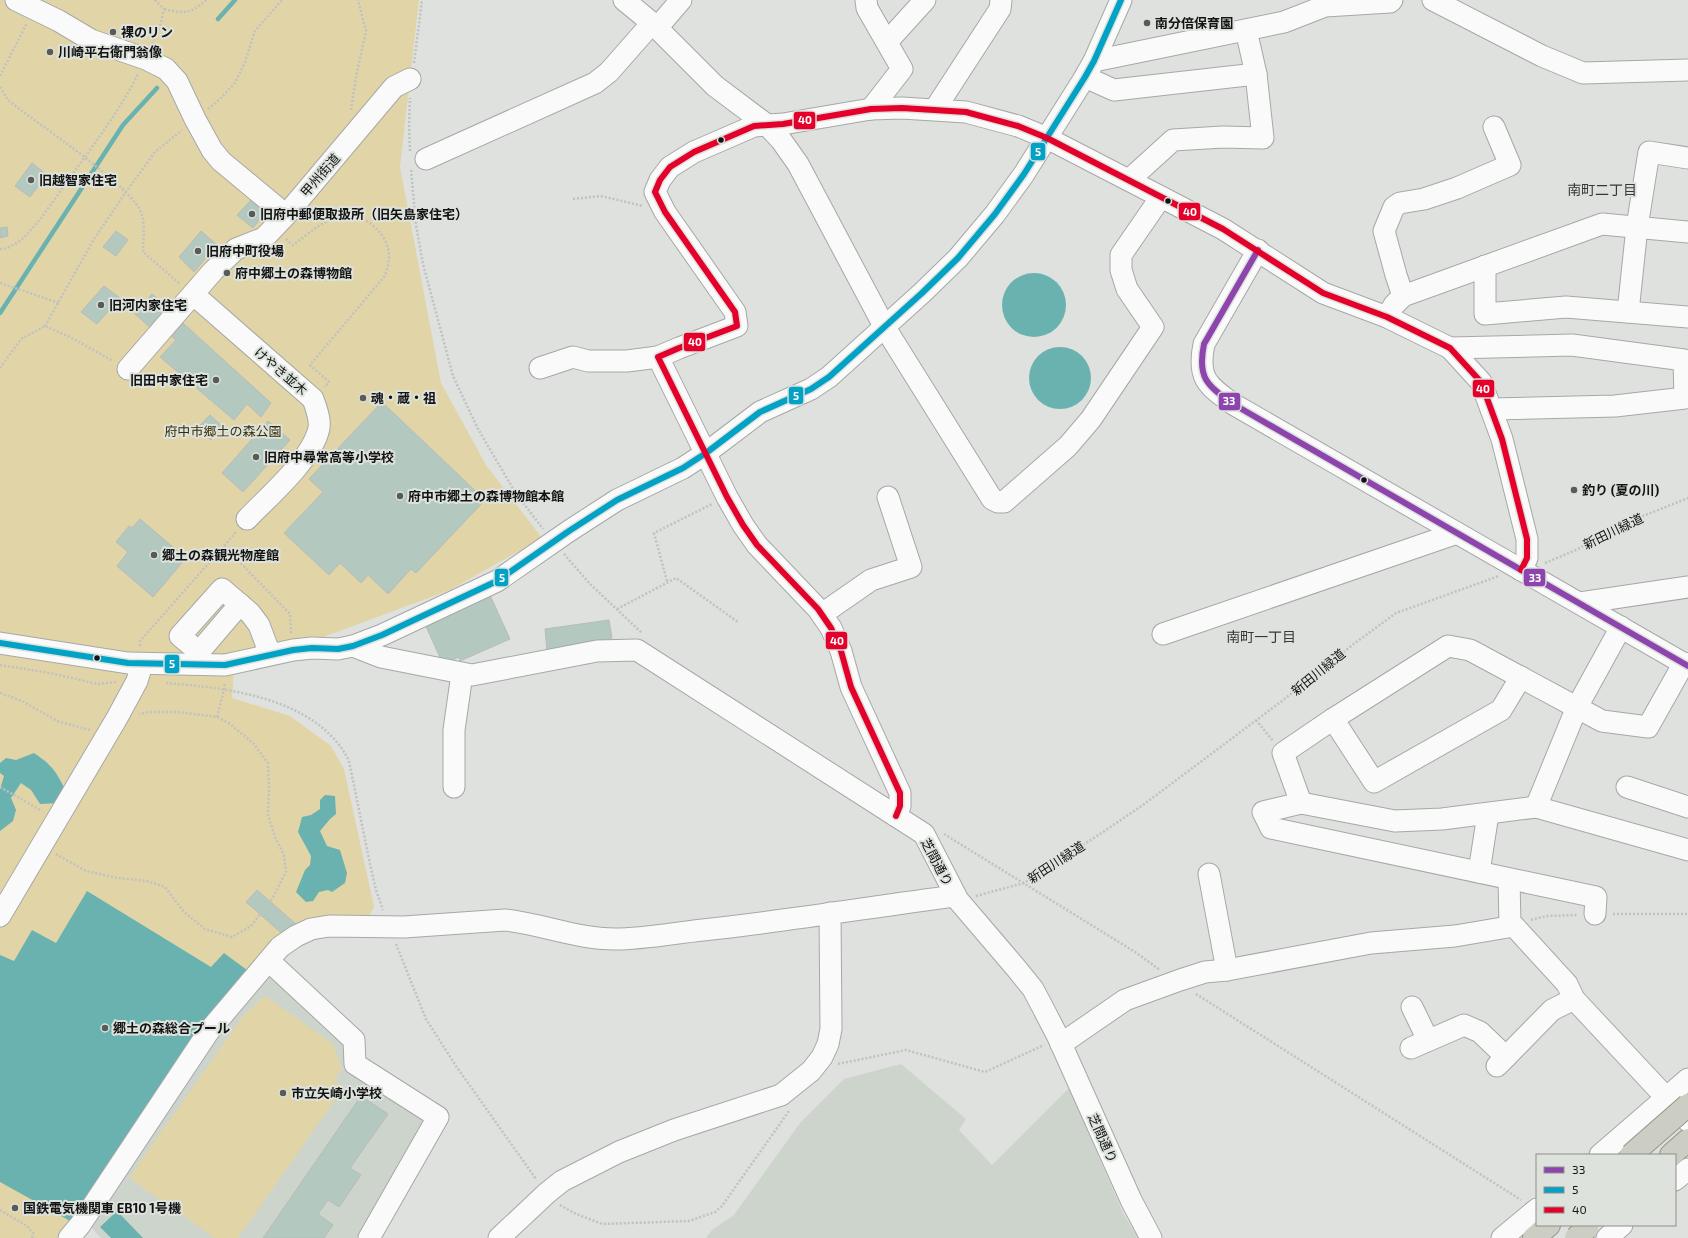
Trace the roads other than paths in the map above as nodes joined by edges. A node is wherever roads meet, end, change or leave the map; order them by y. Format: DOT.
graph roads {
  1 [pos="624,0"];
  2 [pos="681,0"];
  3 [pos="866,0"];
  4 [pos="926,0"];
  5 [pos="1001,0"];
  6 [pos="1121,0"];
  7 [pos="1392,0"];
  8 [pos="1433,0"];
  9 [pos="25,5"];
  10 [pos="655,26"];
  11 [pos="1246,30"];
  12 [pos="887,42"];
  13 [pos="1090,69"];
  14 [pos="1688,70"];
  15 [pos="1256,74"];
  16 [pos="410,79"];
  17 [pos="871,109"];
  18 [pos="935,109"];
  19 [pos="767,125"];
  20 [pos="1494,127"];
  21 [pos="1046,138"];
  22 [pos="1688,158"];
  23 [pos="426,159"];
  24 [pos="1129,180"];
  25 [pos="1161,197"];
  26 [pos="286,215"];
  27 [pos="1637,227"];
  28 [pos="1688,232"];
  29 [pos="1258,250"];
  30 [pos="1485,266"];
  31 [pos="193,294"];
  32 [pos="1403,296"];
  33 [pos="1628,312"];
  34 [pos="1387,317"];
  35 [pos="1688,317"];
  36 [pos="884,326"];
  37 [pos="1450,348"];
  38 [pos="658,357"];
  39 [pos="540,368"];
  40 [pos="128,369"];
  41 [pos="1491,409"];
  42 [pos="706,453"];
  43 [pos="888,497"];
  44 [pos="247,519"];
  45 [pos="1457,533"];
  46 [pos="1520,575"];
  47 [pos="1688,587"];
  48 [pos="1580,603"];
  49 [pos="822,614"];
  50 [pos="1620,627"];
  51 [pos="1163,634"];
  52 [pos="0,643"];
  53 [pos="353,646"];
  54 [pos="270,654"];
  55 [pos="196,658"];
  56 [pos="1686,665"];
  57 [pos="462,674"];
  58 [pos="139,676"];
  59 [pos="1521,677"];
  60 [pos="1577,707"];
  61 [pos="1333,718"];
  62 [pos="454,786"];
  63 [pos="1627,787"];
  64 [pos="1301,803"];
  65 [pos="1536,807"];
  66 [pos="1688,807"];
  67 [pos="1488,814"];
  68 [pos="896,816"];
  69 [pos="1688,850"];
  70 [pos="1479,872"];
  71 [pos="1208,874"];
  72 [pos="1509,879"];
  73 [pos="956,898"];
  74 [pos="830,913"];
  75 [pos="1595,914"];
  76 [pos="0,916"];
  77 [pos="1510,926"];
  78 [pos="269,961"];
  79 [pos="1227,970"];
  80 [pos="1574,999"];
  81 [pos="1412,1007"];
  82 [pos="1060,1040"];
  83 [pos="1688,1079"];
  84 [pos="1666,1098"];
  85 [pos="1688,1105"];
  86 [pos="1688,1121"];
  87 [pos="1688,1140"];
  88 [pos="1601,1154"];
  89 [pos="1632,1154"];
  90 [pos="1672,1154"];
  91 [pos="1688,1168"];
  92 [pos="1676,1179"];
  93 [pos="1536,1210"];
  94 [pos="1548,1226"];
  95 [pos="1590,1226"];
  96 [pos="1621,1226"];
  97 [pos="500,1237"];
  98 [pos="69,1238"];
  99 [pos="369,1238"];
  100 [pos="1151,1238"];
  101 [pos="1502,1238"];
  102 [pos="1534,1238"];
  103 [pos="1576,1238"];
  104 [pos="1607,1238"];
  1 -- 10 [label="street"];
  2 -- 10 [label="street"];
  3 -- 12 [label="street"];
  4 -- 12 [label="street"];
  5 -- 18 [label="street"];
  6 -- 13 [label="street"];
  7 -- 11 [label="street"];
  8 -- 14 [label="street"];
  9 -- 26 [label="street"];
  10 -- 19 [label="street"];
  10 -- 23 [label="street"];
  11 -- 13 [label="street"];
  11 -- 15 [label="street"];
  12 -- 17 [label="street"];
  13 -- 15 [label="street"];
  13 -- 21 [label="street"];
  15 -- 24 [label="street"];
  16 -- 26 [label="street, 甲州街道"];
  17 -- 18 [label="street"];
  17 -- 19 [label="street"];
  18 -- 21 [label="street"];
  19 -- 36 [label="street"];
  19 -- 38 [label="street"];
  20 -- 32 [label="street"];
  21 -- 24 [label="street"];
  21 -- 36 [label="street"];
  22 -- 27 [label="street"];
  24 -- 25 [label="street"];
  25 -- 29 [label="street"];
  25 -- 36 [label="street"];
  26 -- 31 [label="street, 甲州街道"];
  27 -- 28 [label="street"];
  27 -- 30 [label="street"];
  27 -- 33 [label="street"];
  29 -- 34 [label="street"];
  29 -- 45 [label="street"];
  30 -- 32 [label="street"];
  30 -- 33 [label="street"];
  31 -- 40 [label="street, 甲州街道"];
  31 -- 44 [label="street, けやき並木"];
  32 -- 34 [label="street"];
  33 -- 35 [label="street"];
  34 -- 37 [label="street"];
  36 -- 42 [label="street"];
  37 -- 41 [label="street"];
  37 -- 41 [label="street"];
  38 -- 39 [label="street"];
  38 -- 42 [label="street"];
  41 -- 46 [label="street"];
  42 -- 49 [label="street"];
  42 -- 53 [label="street"];
  43 -- 49 [label="street"];
  45 -- 46 [label="street"];
  45 -- 51 [label="street"];
  46 -- 48 [label="street"];
  47 -- 48 [label="street"];
  48 -- 50 [label="street"];
  49 -- 68 [label="street"];
  50 -- 56 [label="street"];
  50 -- 60 [label="street"];
  52 -- 55 [label="street"];
  53 -- 54 [label="street"];
  53 -- 57 [label="street, 芝間通り"];
  54 -- 55 [label="street"];
  54 -- 55 [label="street"];
  56 -- 60 [label="street"];
  57 -- 62 [label="street"];
  57 -- 68 [label="street, 芝間通り"];
  58 -- 76 [label="street"];
  59 -- 60 [label="street"];
  59 -- 61 [label="street"];
  59 -- 61 [label="street"];
  60 -- 65 [label="street"];
  61 -- 64 [label="street"];
  63 -- 66 [label="street"];
  64 -- 67 [label="street"];
  64 -- 70 [label="street"];
  65 -- 67 [label="street"];
  65 -- 69 [label="street"];
  67 -- 70 [label="street"];
  68 -- 73 [label="street, 芝間通り"];
  70 -- 72 [label="street"];
  71 -- 79 [label="street"];
  72 -- 75 [label="street"];
  72 -- 77 [label="street"];
  73 -- 74 [label="street"];
  73 -- 82 [label="street, 芝間通り"];
  74 -- 78 [label="street"];
  74 -- 97 [label="street"];
  77 -- 79 [label="street"];
  77 -- 80 [label="street"];
  78 -- 98 [label="street"];
  78 -- 99 [label="street"];
  79 -- 82 [label="street"];
  80 -- 81 [label="street"];
  80 -- 84 [label="street"];
  82 -- 100 [label="street, 芝間通り"];
  83 -- 84 [label="street"];
  84 -- 86 [label="street"];
  84 -- 88 [label="street"];
  85 -- 89 [label="highway, bridge"];
  87 -- 90 [label="highway"];
  91 -- 92 [label="street"];
  93 -- 101 [label="street"];
  94 -- 102 [label="highway"];
  95 -- 103 [label="highway, bridge"];
  96 -- 104 [label="street"];
}
